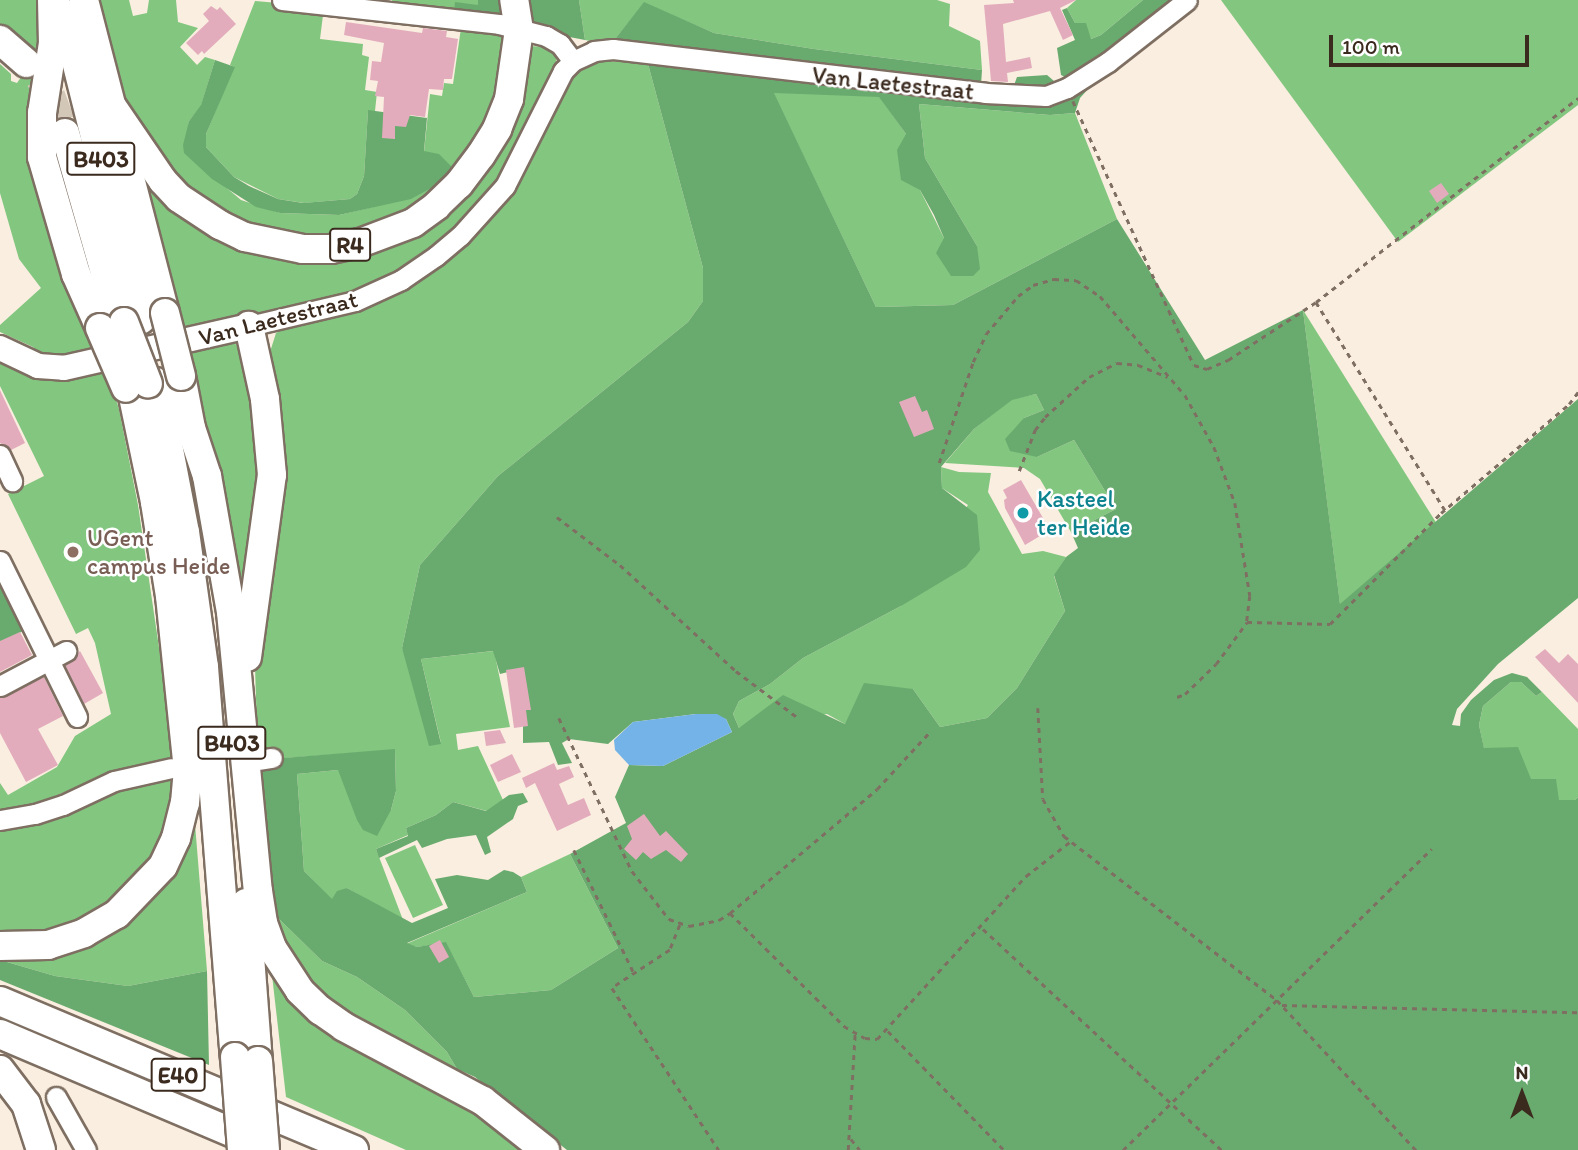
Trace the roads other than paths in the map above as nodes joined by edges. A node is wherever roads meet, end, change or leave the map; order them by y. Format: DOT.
graph roads {
  1 [pos="52,0"];
  2 [pos="60,0"];
  3 [pos="84,0"];
  4 [pos="282,0"];
  5 [pos="514,0"];
  6 [pos="1187,0"];
  7 [pos="519,30"];
  8 [pos="0,40"];
  9 [pos="573,61"];
  10 [pos="26,62"];
  11 [pos="113,107"];
  12 [pos="65,133"];
  13 [pos="129,321"];
  14 [pos="249,326"];
  15 [pos="0,348"];
  16 [pos="146,387"];
  17 [pos="180,434"];
  18 [pos="0,455"];
  19 [pos="12,481"];
  20 [pos="0,561"];
  21 [pos="66,651"];
  22 [pos="48,661"];
  23 [pos="0,686"];
  24 [pos="243,709"];
  25 [pos="78,717"];
  26 [pos="171,768"];
  27 [pos="0,820"];
  28 [pos="0,946"];
  29 [pos="0,1001"];
  30 [pos="0,1034"];
  31 [pos="0,1048"];
  32 [pos="247,1059"];
  33 [pos="0,1070"];
  34 [pos="56,1097"];
  35 [pos="41,1150"];
  36 [pos="86,1150"];
  37 [pos="236,1150"];
  38 [pos="242,1150"];
  39 [pos="265,1150"];
  40 [pos="274,1150"];
  41 [pos="354,1150"];
  42 [pos="545,1150"];
  1 -- 13 [label="highway"];
  2 -- 13 [label="highway, B403"];
  3 -- 11 [label="highway, R4"];
  4 -- 7 [label="street"];
  5 -- 7 [label="highway, R4"];
  6 -- 9 [label="street, Van Laetestraat"];
  7 -- 9 [label="street"];
  7 -- 11 [label="highway, R4"];
  8 -- 10 [label="highway"];
  9 -- 14 [label="street, Van Laetestraat"];
  11 -- 13 [label="highway, B403"];
  12 -- 13 [label="highway"];
  13 -- 16 [label="highway, bridge"];
  13 -- 16 [label="highway, B403, bridge"];
  14 -- 15 [label="main road, Van Laetestraat"];
  14 -- 24 [label="highway, B403"];
  16 -- 17 [label="highway, B403"];
  16 -- 28 [label="highway"];
  17 -- 24 [label="highway, B403"];
  17 -- 32 [label="highway, B403"];
  18 -- 19 [label="street"];
  20 -- 22 [label="street"];
  21 -- 22 [label="street"];
  22 -- 23 [label="street"];
  22 -- 25 [label="street"];
  24 -- 42 [label="highway, B403"];
  26 -- 27 [label="street"];
  29 -- 41 [label="highway, E40"];
  30 -- 40 [label="highway, E40"];
  31 -- 37 [label="highway"];
  32 -- 38 [label="highway, B403, bridge"];
  32 -- 39 [label="highway, B403, bridge"];
  33 -- 35 [label="highway"];
  34 -- 36 [label="street"];
}
